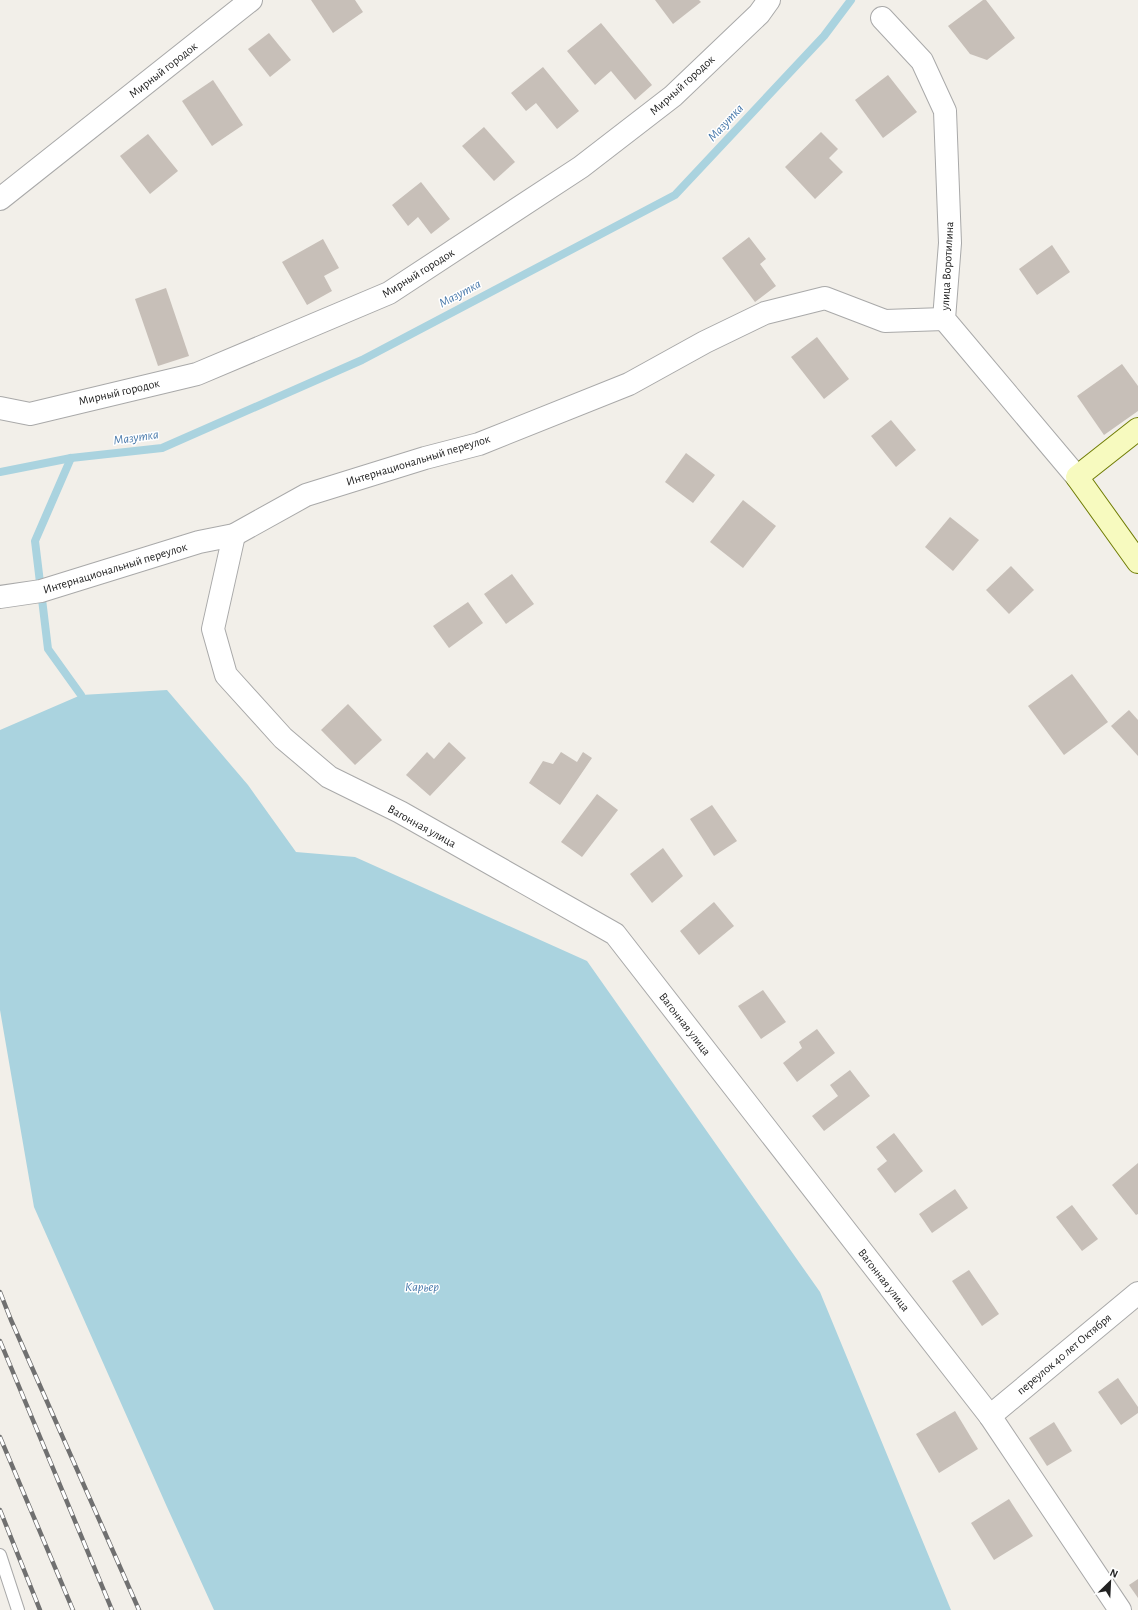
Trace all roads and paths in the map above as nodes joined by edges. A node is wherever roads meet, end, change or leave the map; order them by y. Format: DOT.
graph roads {
  1 [pos="251,0"];
  2 [pos="769,0"];
  3 [pos="882,18"];
  4 [pos="0,199"];
  5 [pos="944,318"];
  6 [pos="0,408"];
  7 [pos="1138,428"];
  8 [pos="1077,477"];
  9 [pos="234,535"];
  10 [pos="1138,562"];
  11 [pos="0,597"];
  12 [pos="1138,1293"];
  13 [pos="990,1416"];
  14 [pos="0,1555"];
  15 [pos="18,1610"];
  16 [pos="1120,1610"];
  1 -- 4 [label="street, Мирный городок"];
  2 -- 6 [label="street, Мирный городок"];
  3 -- 5 [label="street, улица Воротилина"];
  5 -- 8 [label="street, улица Воротилина"];
  5 -- 9 [label="street, Интернациональный переулок"];
  7 -- 8 [label="street"];
  8 -- 10 [label="street, улица Воротилина"];
  9 -- 11 [label="street, Интернациональный переулок"];
  9 -- 13 [label="street, Вагонная улица"];
  12 -- 13 [label="street, переулок 40 лет Октября"];
  13 -- 16 [label="street, Вагонная улица"];
  14 -- 15 [label="lane"];
}
